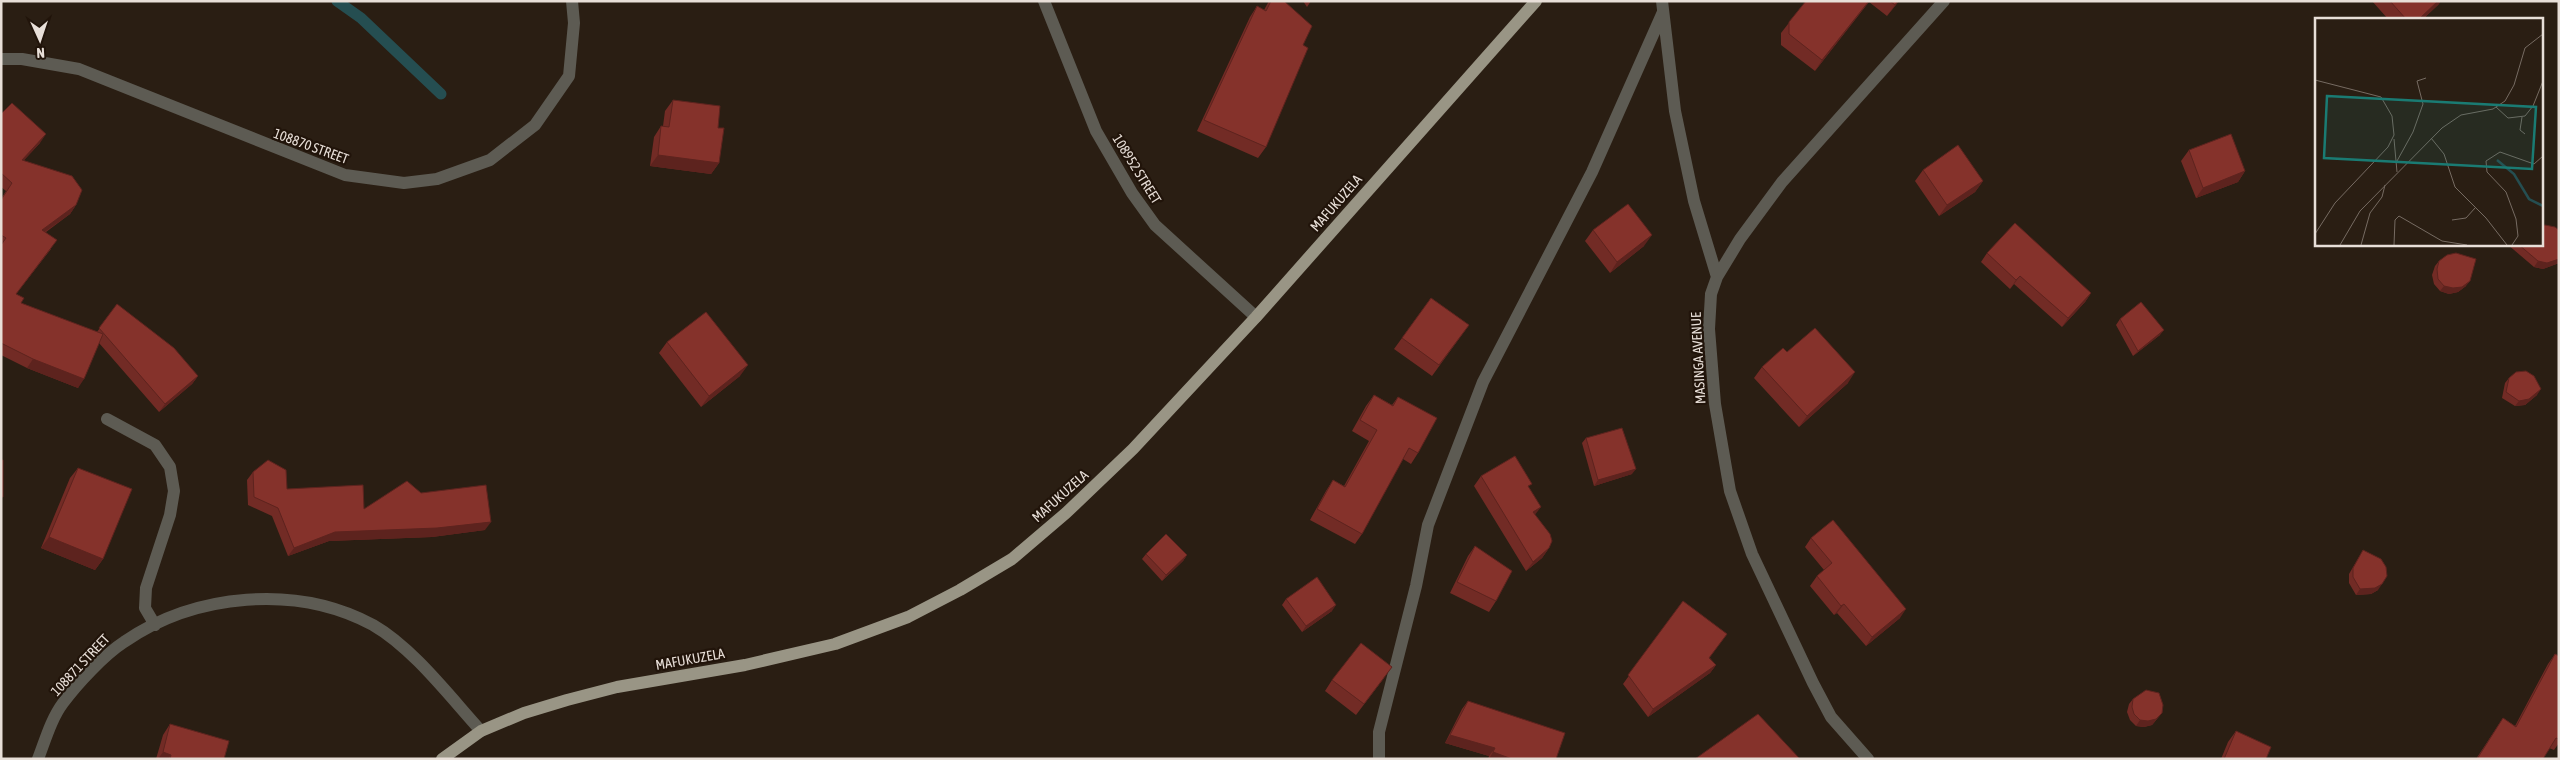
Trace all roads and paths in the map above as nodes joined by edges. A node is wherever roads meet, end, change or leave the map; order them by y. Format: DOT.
graph roads {
  1 [pos="572,1"];
  2 [pos="1044,1"];
  3 [pos="1536,1"];
  4 [pos="1944,1"];
  5 [pos="1663,6"];
  6 [pos="1,59"];
  7 [pos="1717,277"];
  8 [pos="1256,317"];
  9 [pos="107,419"];
  10 [pos="155,625"];
  11 [pos="481,731"];
  12 [pos="38,759"];
  13 [pos="442,759"];
  14 [pos="1378,759"];
  15 [pos="1868,759"];
  1 -- 6 [label="street, 108870 STREET"];
  2 -- 8 [label="street, 108952 STREET"];
  3 -- 8 [label="main road, MAFUKUZELA"];
  4 -- 7 [label="street, MASINGA AVENUE"];
  5 -- 7 [label="street"];
  5 -- 14 [label="street"];
  7 -- 15 [label="street, MASINGA AVENUE"];
  8 -- 11 [label="main road, MAFUKUZELA"];
  9 -- 10 [label="street"];
  10 -- 11 [label="street, 108871 STREET"];
  10 -- 12 [label="street, 108871 STREET"];
  11 -- 13 [label="main road, MAFUKUZELA"];
}
